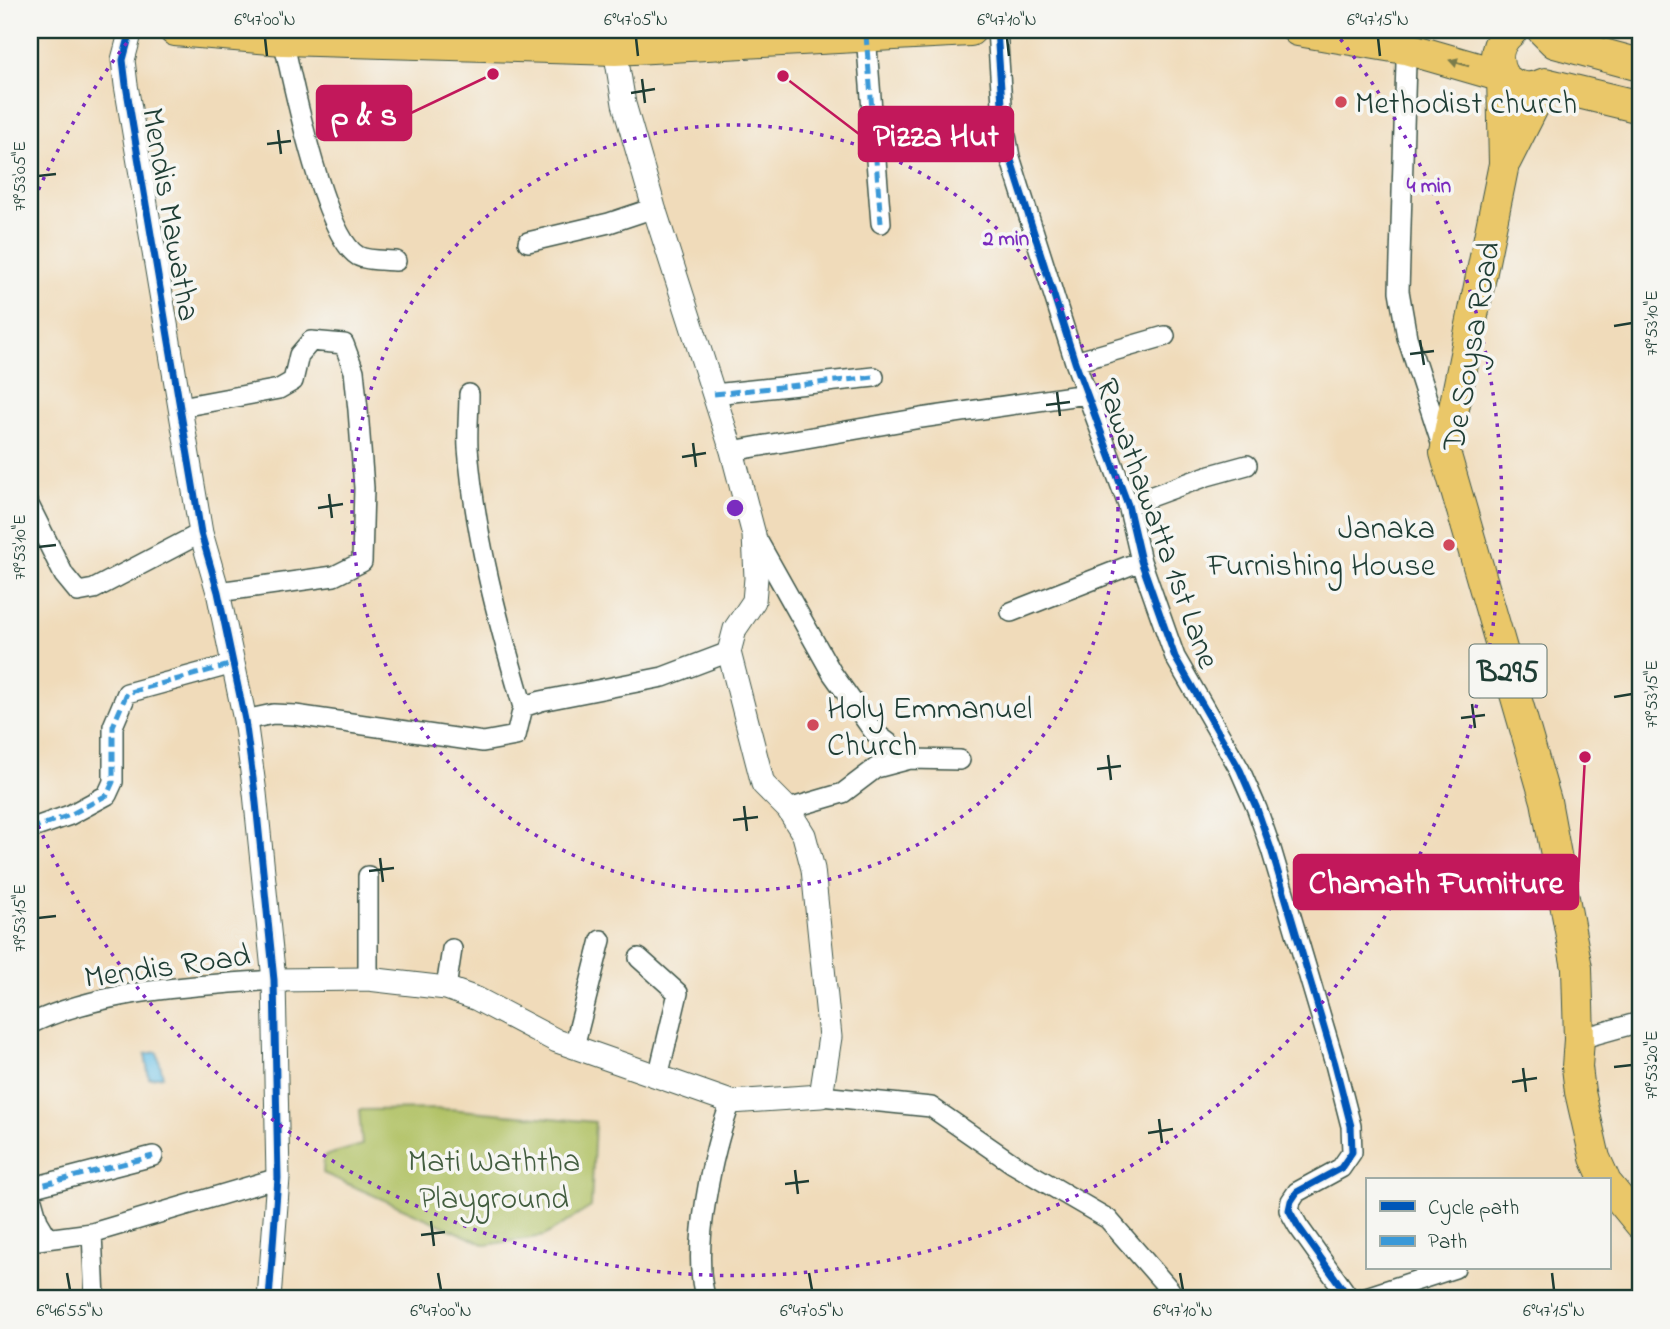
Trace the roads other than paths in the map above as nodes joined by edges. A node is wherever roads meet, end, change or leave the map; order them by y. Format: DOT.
graph roads {
  1 [pos="131,30"];
  2 [pos="175,30"];
  3 [pos="970,30"];
  4 [pos="996,30"];
  5 [pos="1298,30"];
  6 [pos="1510,30"];
  7 [pos="1550,34"];
  8 [pos="866,36"];
  9 [pos="283,39"];
  10 [pos="610,39"];
  11 [pos="1406,39"];
  12 [pos="1640,65"];
  13 [pos="1502,76"];
  14 [pos="1545,84"];
  15 [pos="1640,107"];
  16 [pos="1504,164"];
  17 [pos="654,208"];
  18 [pos="881,223"];
  19 [pos="528,242"];
  20 [pos="396,261"];
  21 [pos="1165,336"];
  22 [pos="1075,362"];
  23 [pos="874,377"];
  24 [pos="469,394"];
  25 [pos="714,394"];
  26 [pos="1086,394"];
  27 [pos="181,407"];
  28 [pos="732,452"];
  29 [pos="1445,452"];
  30 [pos="1247,465"];
  31 [pos="1128,505"];
  32 [pos="30,507"];
  33 [pos="201,533"];
  34 [pos="754,535"];
  35 [pos="1141,561"];
  36 [pos="218,592"];
  37 [pos="1011,612"];
  38 [pos="729,652"];
  39 [pos="233,664"];
  40 [pos="523,708"];
  41 [pos="245,720"];
  42 [pos="910,760"];
  43 [pos="960,760"];
  44 [pos="788,809"];
  45 [pos="30,829"];
  46 [pos="368,876"];
  47 [pos="601,940"];
  48 [pos="452,948"];
  49 [pos="639,958"];
  50 [pos="368,979"];
  51 [pos="274,980"];
  52 [pos="446,988"];
  53 [pos="1640,1022"];
  54 [pos="30,1024"];
  55 [pos="1579,1038"];
  56 [pos="574,1047"];
  57 [pos="658,1077"];
  58 [pos="821,1096"];
  59 [pos="731,1102"];
  60 [pos="153,1156"];
  61 [pos="278,1178"];
  62 [pos="1604,1178"];
  63 [pos="1610,1189"];
  64 [pos="30,1190"];
  65 [pos="1640,1224"];
  66 [pos="92,1233"];
  67 [pos="39,1240"];
  68 [pos="1449,1270"];
  69 [pos="1168,1296"];
  70 [pos="95,1299"];
  71 [pos="269,1299"];
  72 [pos="706,1299"];
  73 [pos="1350,1299"];
  74 [pos="1360,1299"];
  1 -- 27 [label="street, Mendis Mawatha"];
  2 -- 9 [label="highway"];
  3 -- 8 [label="highway"];
  4 -- 22 [label="street, Rawathawatta 1st Lane"];
  5 -- 11 [label="highway"];
  6 -- 13 [label="highway"];
  7 -- 12 [label="highway"];
  7 -- 14 [label="highway, De Soysa Road / B295"];
  8 -- 10 [label="highway"];
  8 -- 18 [label="street"];
  9 -- 10 [label="highway"];
  9 -- 20 [label="street"];
  10 -- 17 [label="street"];
  13 -- 11 [label="highway, one-way"];
  11 -- 29 [label="street"];
  13 -- 14 [label="highway"];
  13 -- 16 [label="main road, De Soysa Road / B295"];
  14 -- 15 [label="highway"];
  14 -- 16 [label="main road, De Soysa Road / B295"];
  16 -- 29 [label="main road, De Soysa Road / B295"];
  17 -- 19 [label="street"];
  17 -- 25 [label="street"];
  21 -- 22 [label="street"];
  22 -- 26 [label="street, Rawathawatta 1st Lane"];
  23 -- 25 [label="street"];
  24 -- 40 [label="street"];
  25 -- 28 [label="street"];
  26 -- 28 [label="street"];
  26 -- 31 [label="street, Rawathawatta 1st Lane"];
  27 -- 33 [label="street, Mendis Mawatha"];
  27 -- 36 [label="street"];
  28 -- 34 [label="street"];
  29 -- 55 [label="main road, De Soysa Road / B295"];
  30 -- 31 [label="street"];
  31 -- 35 [label="street, Rawathawatta 1st Lane"];
  32 -- 33 [label="street"];
  33 -- 36 [label="street, Mendis Mawatha"];
  34 -- 38 [label="street"];
  34 -- 42 [label="street"];
  35 -- 37 [label="street"];
  35 -- 73 [label="street, Rawathawatta 1st Lane"];
  36 -- 39 [label="street, Mendis Mawatha"];
  38 -- 40 [label="street"];
  38 -- 44 [label="street"];
  39 -- 41 [label="street, Mendis Mawatha"];
  39 -- 45 [label="street"];
  40 -- 41 [label="street"];
  41 -- 51 [label="street, Mendis Mawatha"];
  42 -- 43 [label="street"];
  42 -- 44 [label="street"];
  44 -- 58 [label="street"];
  46 -- 50 [label="street"];
  47 -- 56 [label="street"];
  48 -- 52 [label="street"];
  49 -- 57 [label="street"];
  50 -- 51 [label="street"];
  50 -- 52 [label="street"];
  51 -- 54 [label="street, Mendis Road"];
  51 -- 61 [label="street, Mendis Mawatha"];
  52 -- 56 [label="street"];
  53 -- 55 [label="street"];
  55 -- 62 [label="main road, De Soysa Road / B295"];
  56 -- 57 [label="street"];
  57 -- 59 [label="street"];
  58 -- 59 [label="street"];
  58 -- 69 [label="street"];
  59 -- 72 [label="street"];
  60 -- 64 [label="street"];
  61 -- 66 [label="street"];
  61 -- 71 [label="street, Mendis Mawatha"];
  63 -- 65 [label="main road, De Soysa Road / B295"];
  64 -- 67 [label="street"];
  66 -- 67 [label="street"];
  66 -- 70 [label="street"];
  68 -- 74 [label="street"];
}
